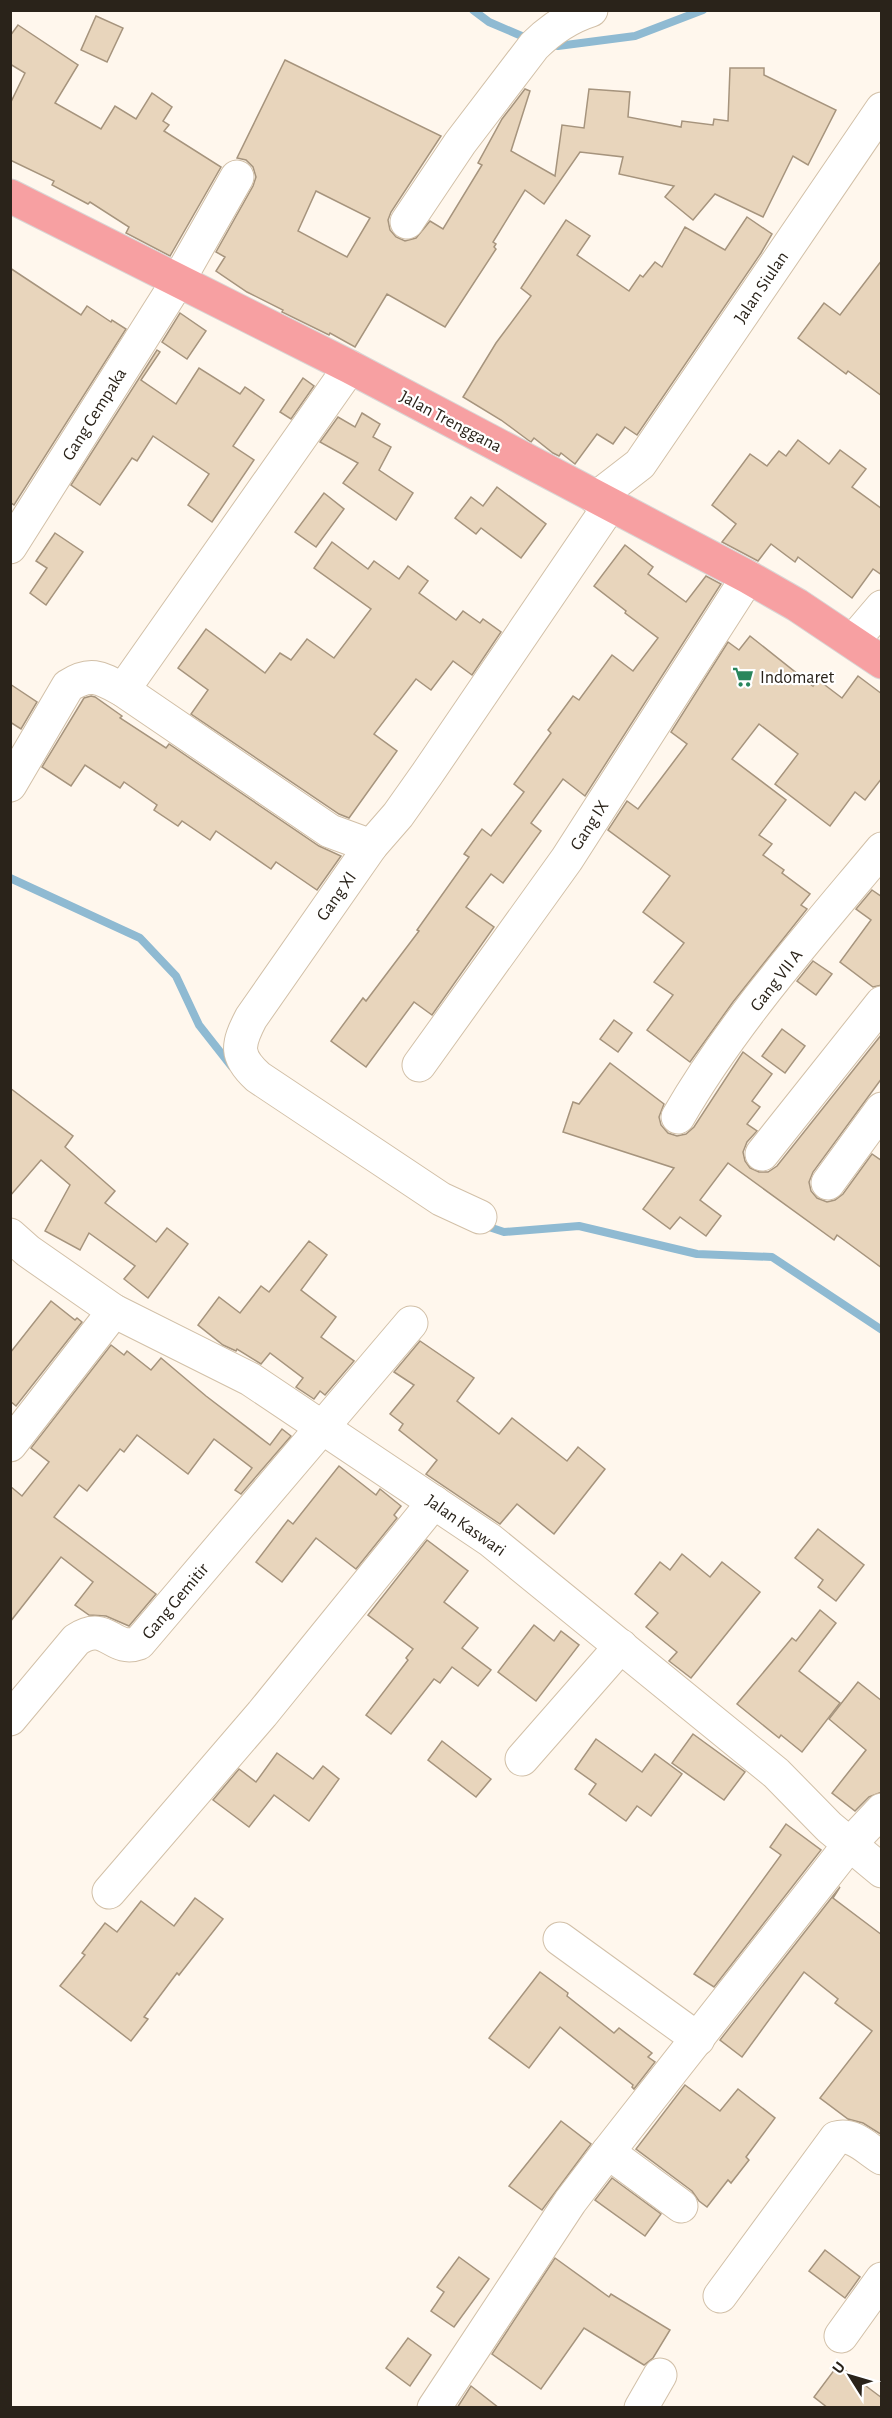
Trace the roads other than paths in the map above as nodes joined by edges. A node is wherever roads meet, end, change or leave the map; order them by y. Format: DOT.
graph roads {
  1 [pos="591,10"];
  2 [pos="882,109"];
  3 [pos="237,177"];
  4 [pos="10,196"];
  5 [pos="407,222"];
  6 [pos="178,281"];
  7 [pos="350,367"];
  8 [pos="610,505"];
  9 [pos="10,547"];
  10 [pos="748,577"];
  11 [pos="882,607"];
  12 [pos="853,641"];
  13 [pos="882,662"];
  14 [pos="123,690"];
  15 [pos="10,785"];
  16 [pos="371,846"];
  17 [pos="882,849"];
  18 [pos="882,1003"];
  19 [pos="419,1065"];
  20 [pos="678,1117"];
  21 [pos="879,1118"];
  22 [pos="762,1154"];
  23 [pos="828,1183"];
  24 [pos="480,1217"];
  25 [pos="10,1235"];
  26 [pos="114,1311"];
  27 [pos="411,1323"];
  28 [pos="322,1428"];
  29 [pos="10,1445"];
  30 [pos="434,1502"];
  31 [pos="621,1646"];
  32 [pos="10,1719"];
  33 [pos="522,1759"];
  34 [pos="882,1810"];
  35 [pos="849,1845"];
  36 [pos="882,1870"];
  37 [pos="109,1892"];
  38 [pos="560,1939"];
  39 [pos="698,2039"];
  40 [pos="608,2152"];
  41 [pos="882,2158"];
  42 [pos="681,2206"];
  43 [pos="882,2279"];
  44 [pos="720,2296"];
  45 [pos="841,2336"];
  46 [pos="660,2375"];
  47 [pos="434,2408"];
  48 [pos="641,2408"];
  1 -- 5 [label="street"];
  2 -- 8 [label="street, Jalan Siulan"];
  3 -- 6 [label="street, Gang Cempaka"];
  4 -- 6 [label="main road, Jalan Trenggana"];
  6 -- 7 [label="main road, Jalan Trenggana"];
  6 -- 9 [label="street, Gang Cempaka"];
  7 -- 8 [label="main road, Jalan Trenggana"];
  7 -- 14 [label="street"];
  8 -- 10 [label="main road, Jalan Trenggana"];
  8 -- 16 [label="street, Gang XI"];
  10 -- 12 [label="main road, Jalan Trenggana"];
  10 -- 19 [label="street, Gang IX"];
  11 -- 12 [label="street"];
  12 -- 13 [label="main road, Jalan Trenggana"];
  14 -- 15 [label="street"];
  14 -- 16 [label="street"];
  16 -- 24 [label="street, Gang XI"];
  17 -- 20 [label="street, Gang VII A"];
  18 -- 22 [label="street"];
  21 -- 23 [label="street"];
  25 -- 26 [label="street, Jalan Kaswari"];
  26 -- 28 [label="street, Jalan Kaswari"];
  26 -- 29 [label="street"];
  27 -- 28 [label="street"];
  28 -- 30 [label="street, Jalan Kaswari"];
  28 -- 32 [label="street, Gang Gemitir"];
  30 -- 31 [label="street, Jalan Kaswari"];
  30 -- 37 [label="street"];
  31 -- 33 [label="street"];
  31 -- 35 [label="street, Jalan Kaswari"];
  34 -- 35 [label="street"];
  35 -- 36 [label="street, Jalan Kaswari"];
  35 -- 39 [label="street"];
  38 -- 39 [label="street"];
  39 -- 40 [label="street"];
  40 -- 42 [label="street"];
  40 -- 47 [label="street"];
  41 -- 44 [label="street"];
  43 -- 45 [label="street"];
  46 -- 48 [label="street"];
}
